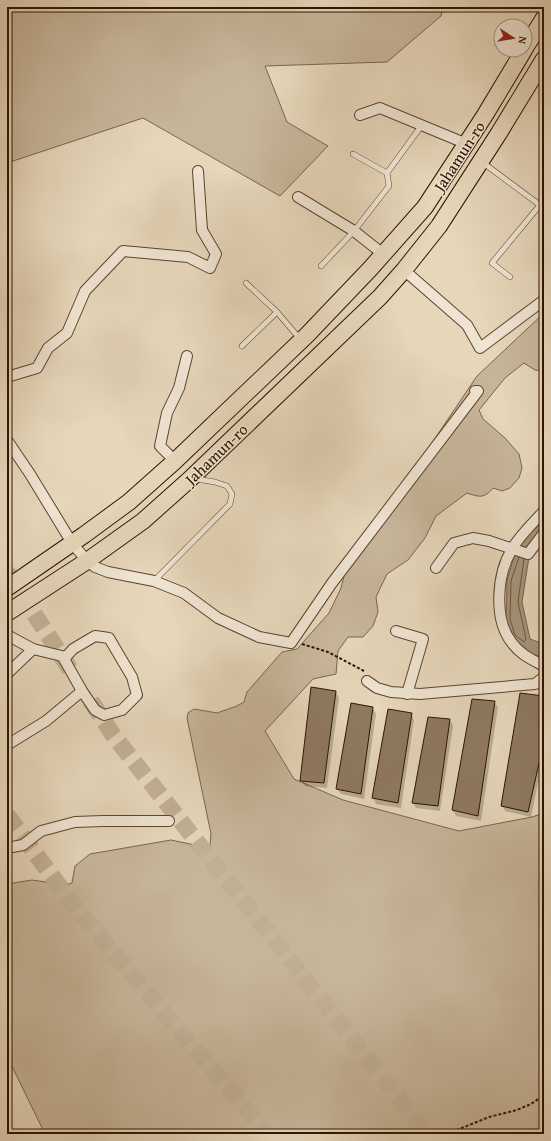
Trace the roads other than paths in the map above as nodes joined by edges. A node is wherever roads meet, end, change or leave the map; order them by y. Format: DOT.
graph roads {
  1 [pos="537,7"];
  2 [pos="533,18"];
  3 [pos="544,18"];
  4 [pos="533,35"];
  5 [pos="518,58"];
  6 [pos="544,60"];
  7 [pos="360,115"];
  8 [pos="422,125"];
  9 [pos="467,144"];
  10 [pos="353,154"];
  11 [pos="481,162"];
  12 [pos="198,171"];
  13 [pos="387,173"];
  14 [pos="298,197"];
  15 [pos="542,206"];
  16 [pos="354,231"];
  17 [pos="383,254"];
  18 [pos="321,266"];
  19 [pos="404,270"];
  20 [pos="510,277"];
  21 [pos="246,283"];
  22 [pos="544,300"];
  23 [pos="277,312"];
  24 [pos="301,340"];
  25 [pos="242,346"];
  26 [pos="187,356"];
  27 [pos="7,377"];
  28 [pos="475,391"];
  29 [pos="7,440"];
  30 [pos="175,461"];
  31 [pos="191,478"];
  32 [pos="544,511"];
  33 [pos="544,533"];
  34 [pos="72,543"];
  35 [pos="512,548"];
  36 [pos="87,561"];
  37 [pos="436,568"];
  38 [pos="154,581"];
  39 [pos="7,588"];
  40 [pos="7,613"];
  41 [pos="396,631"];
  42 [pos="7,635"];
  43 [pos="33,649"];
  44 [pos="66,656"];
  45 [pos="544,666"];
  46 [pos="7,674"];
  47 [pos="366,676"];
  48 [pos="544,677"];
  49 [pos="82,692"];
  50 [pos="407,694"];
  51 [pos="7,745"];
  52 [pos="169,821"];
  53 [pos="7,848"];
  1 -- 2 [label="main road"];
  3 -- 4 [label="main road, Jahamun-ro"];
  5 -- 9 [label="main road, Jahamun-ro"];
  6 -- 11 [label="main road, Jahamun-ro"];
  7 -- 8 [label="street"];
  8 -- 9 [label="street"];
  8 -- 13 [label="lane"];
  9 -- 17 [label="main road, Jahamun-ro"];
  10 -- 13 [label="lane"];
  11 -- 15 [label="lane, Jahamun-ro"];
  11 -- 19 [label="main road, Jahamun-ro"];
  12 -- 27 [label="street"];
  13 -- 16 [label="lane"];
  14 -- 16 [label="street"];
  15 -- 20 [label="lane, Jahamun-ro"];
  16 -- 17 [label="street"];
  16 -- 18 [label="lane"];
  17 -- 24 [label="main road, Jahamun-ro"];
  19 -- 22 [label="street"];
  19 -- 31 [label="main road, Jahamun-ro"];
  21 -- 23 [label="lane"];
  23 -- 24 [label="lane"];
  23 -- 25 [label="lane"];
  24 -- 30 [label="main road, Jahamun-ro"];
  26 -- 30 [label="street, Jahamun-ro"];
  28 -- 38 [label="street"];
  29 -- 34 [label="street"];
  30 -- 34 [label="main road, Jahamun-ro"];
  31 -- 36 [label="main road, Jahamun-ro"];
  31 -- 38 [label="lane"];
  32 -- 35 [label="street"];
  33 -- 35 [label="street"];
  34 -- 36 [label="street"];
  34 -- 39 [label="main road, Jahamun-ro"];
  35 -- 37 [label="street"];
  35 -- 45 [label="street"];
  36 -- 38 [label="street"];
  36 -- 40 [label="main road, Jahamun-ro"];
  41 -- 50 [label="street"];
  42 -- 43 [label="street"];
  43 -- 44 [label="street"];
  43 -- 46 [label="street"];
  44 -- 49 [label="street"];
  44 -- 49 [label="street"];
  47 -- 50 [label="street"];
  48 -- 50 [label="street"];
  49 -- 51 [label="street"];
  52 -- 53 [label="street"];
}
